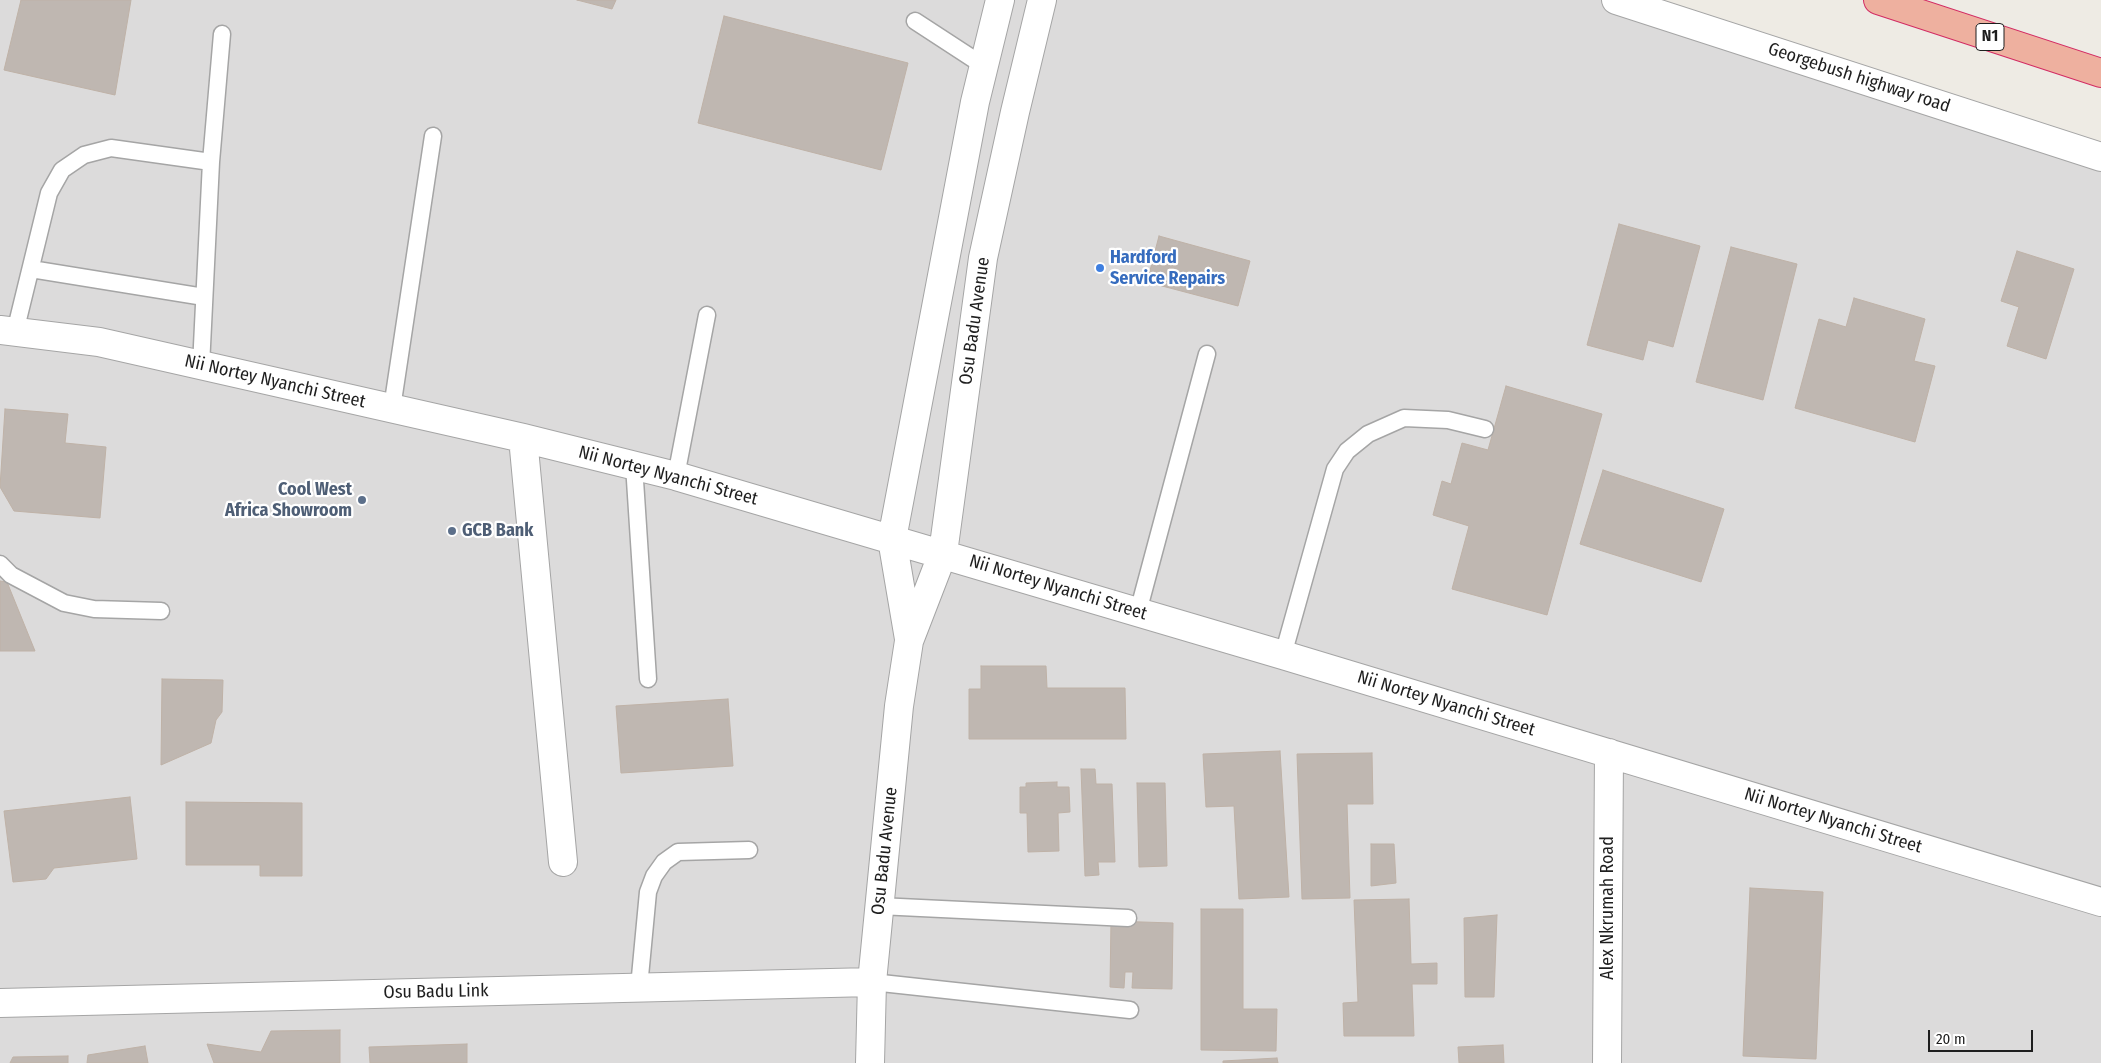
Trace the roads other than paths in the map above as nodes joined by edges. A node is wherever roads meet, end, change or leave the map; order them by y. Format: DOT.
graph roads {
  1 [pos="1000,0"];
  2 [pos="1042,0"];
  3 [pos="1616,0"];
  4 [pos="1878,0"];
  5 [pos="915,21"];
  6 [pos="222,34"];
  7 [pos="984,66"];
  8 [pos="2101,73"];
  9 [pos="433,136"];
  10 [pos="2101,157"];
  11 [pos="211,162"];
  12 [pos="31,269"];
  13 [pos="204,297"];
  14 [pos="708,315"];
  15 [pos="8,331"];
  16 [pos="1207,354"];
  17 [pos="201,366"];
  18 [pos="392,408"];
  19 [pos="1485,429"];
  20 [pos="523,438"];
  21 [pos="634,465"];
  22 [pos="676,476"];
  23 [pos="892,539"];
  24 [pos="943,553"];
  25 [pos="0,564"];
  26 [pos="161,611"];
  27 [pos="1138,612"];
  28 [pos="909,641"];
  29 [pos="1283,655"];
  30 [pos="648,679"];
  31 [pos="1609,753"];
  32 [pos="749,850"];
  33 [pos="563,862"];
  34 [pos="2101,902"];
  35 [pos="880,906"];
  36 [pos="1128,918"];
  37 [pos="872,982"];
  38 [pos="639,987"];
  39 [pos="0,1003"];
  40 [pos="1130,1010"];
  41 [pos="870,1063"];
  42 [pos="1607,1063"];
  1 -- 7 [label="street, Osu Badu Avenue"];
  2 -- 24 [label="street, Osu Badu Avenue"];
  3 -- 10 [label="street, Georgebush highway road"];
  4 -- 8 [label="highway, N1"];
  5 -- 7 [label="lane"];
  6 -- 11 [label="lane"];
  7 -- 23 [label="street, Osu Badu Avenue"];
  9 -- 18 [label="lane"];
  11 -- 12 [label="lane"];
  11 -- 13 [label="lane"];
  12 -- 13 [label="lane"];
  12 -- 15 [label="lane"];
  13 -- 17 [label="lane"];
  14 -- 22 [label="lane"];
  15 -- 17 [label="street, Nii Nortey Nyanchi Street"];
  16 -- 27 [label="lane"];
  17 -- 18 [label="street, Nii Nortey Nyanchi Street"];
  18 -- 20 [label="street, Nii Nortey Nyanchi Street"];
  19 -- 29 [label="lane"];
  20 -- 21 [label="street, Nii Nortey Nyanchi Street"];
  20 -- 33 [label="street"];
  21 -- 22 [label="street, Nii Nortey Nyanchi Street"];
  21 -- 30 [label="lane"];
  22 -- 23 [label="street, Nii Nortey Nyanchi Street"];
  23 -- 24 [label="street, Nii Nortey Nyanchi Street"];
  23 -- 28 [label="street, Osu Badu Avenue"];
  24 -- 27 [label="street, Nii Nortey Nyanchi Street"];
  24 -- 28 [label="street, Osu Badu Avenue"];
  25 -- 26 [label="lane"];
  27 -- 29 [label="street, Nii Nortey Nyanchi Street"];
  28 -- 35 [label="street, Osu Badu Avenue"];
  29 -- 31 [label="street, Nii Nortey Nyanchi Street"];
  31 -- 34 [label="street, Nii Nortey Nyanchi Street"];
  31 -- 42 [label="street, Alex Nkrumah Road"];
  32 -- 38 [label="lane"];
  35 -- 36 [label="lane"];
  35 -- 37 [label="street, Osu Badu Avenue"];
  37 -- 38 [label="street, Osu Badu Link"];
  37 -- 40 [label="lane"];
  37 -- 41 [label="street, Osu Badu Avenue"];
  38 -- 39 [label="street, Osu Badu Link"];
}
